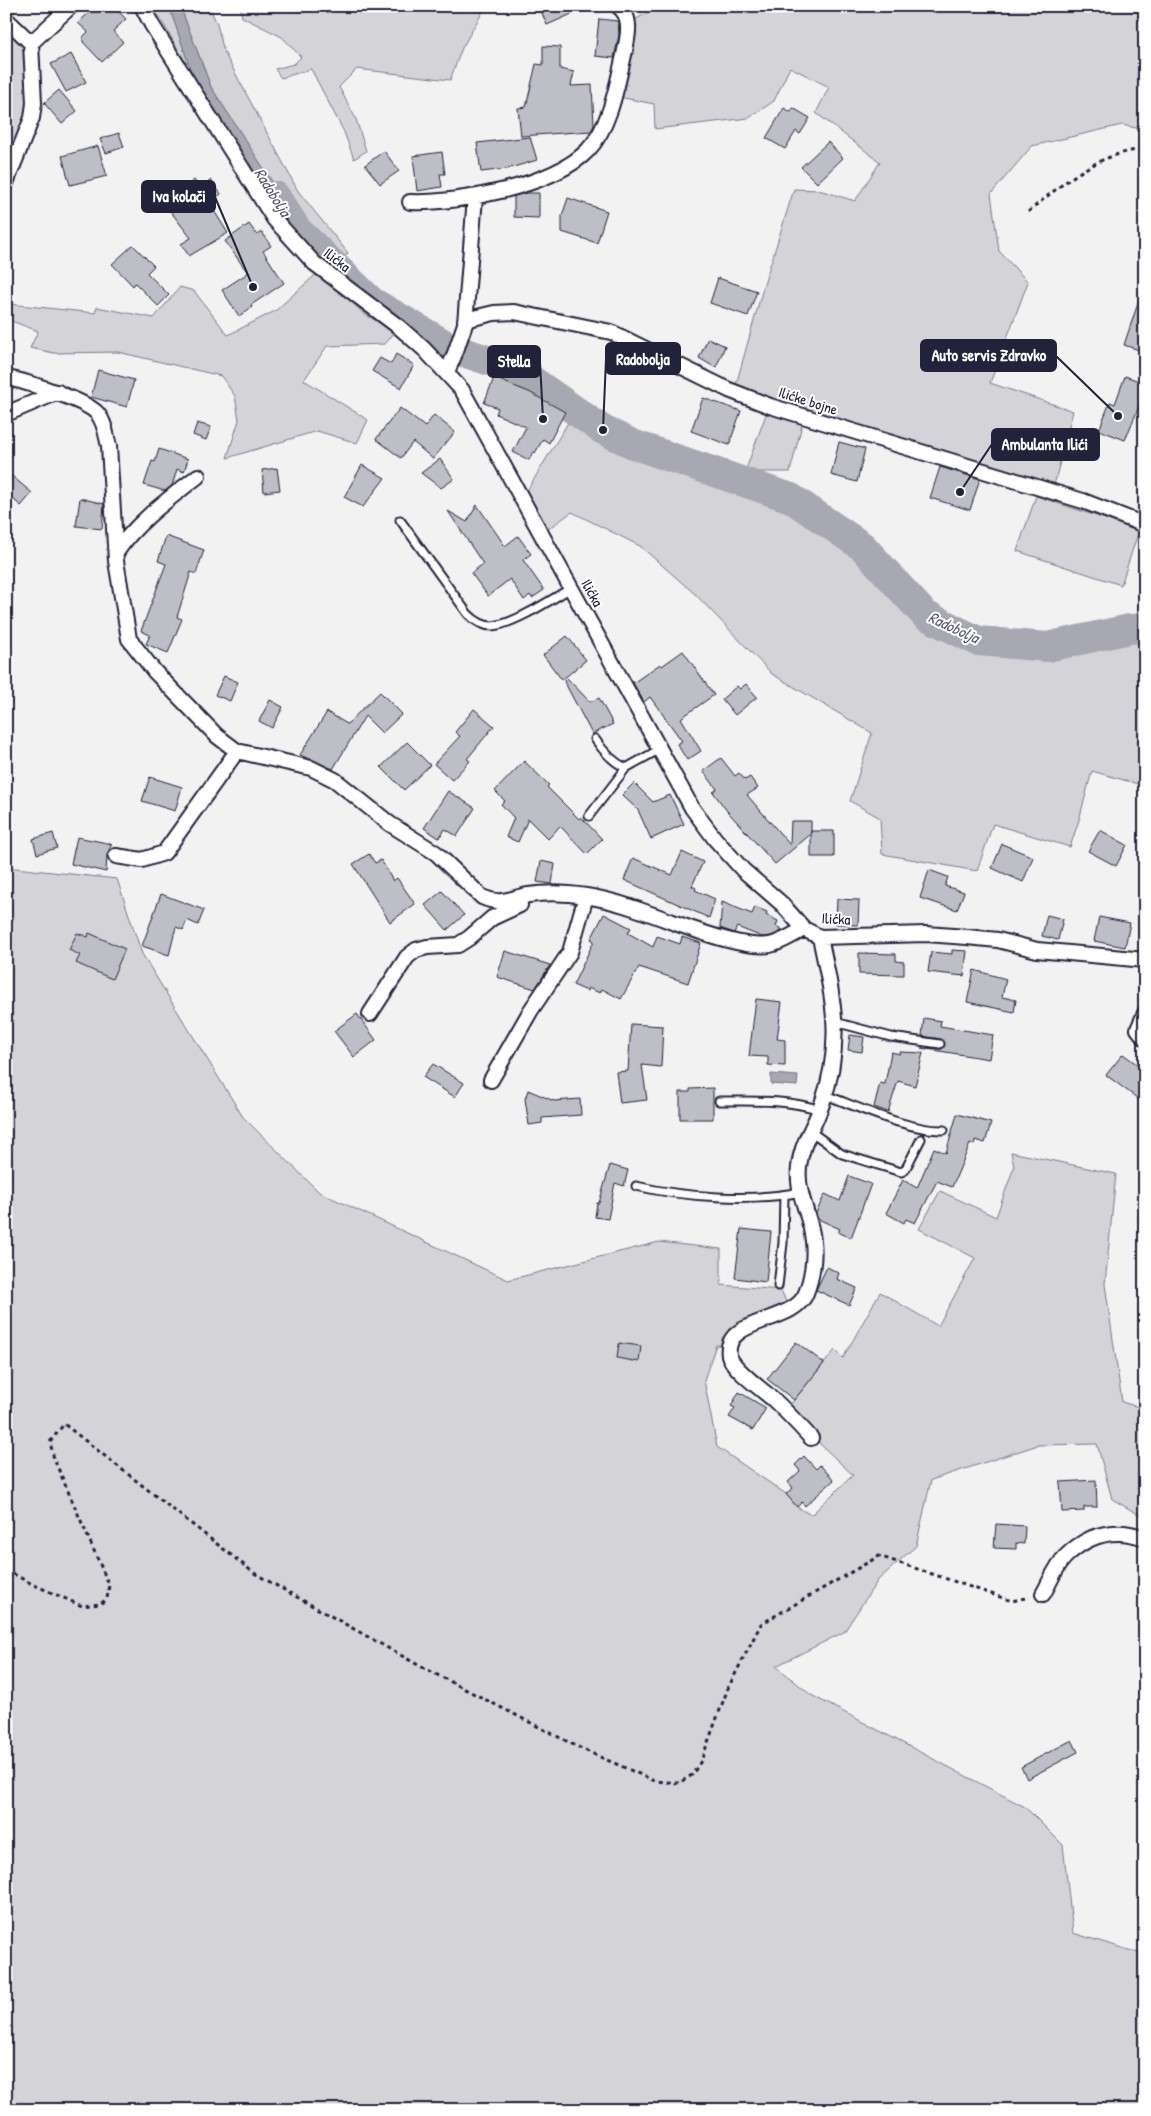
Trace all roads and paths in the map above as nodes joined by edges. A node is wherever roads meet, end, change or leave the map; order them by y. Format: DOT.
graph roads {
  1 [pos="71,6"];
  2 [pos="142,6"];
  3 [pos="618,6"];
  4 [pos="6,20"];
  5 [pos="31,43"];
  6 [pos="1145,149"];
  7 [pos="6,183"];
  8 [pos="475,197"];
  9 [pos="410,202"];
  10 [pos="1028,212"];
  11 [pos="465,322"];
  12 [pos="447,372"];
  13 [pos="6,378"];
  14 [pos="58,392"];
  15 [pos="6,414"];
  16 [pos="198,476"];
  17 [pos="400,520"];
  18 [pos="1145,525"];
  19 [pos="116,553"];
  20 [pos="571,588"];
  21 [pos="595,739"];
  22 [pos="660,749"];
  23 [pos="237,751"];
  24 [pos="626,768"];
  25 [pos="589,816"];
  26 [pos="116,856"];
  27 [pos="553,893"];
  28 [pos="586,896"];
  29 [pos="804,929"];
  30 [pos="820,937"];
  31 [pos="1145,960"];
  32 [pos="1145,1013"];
  33 [pos="370,1014"];
  34 [pos="835,1022"];
  35 [pos="1145,1038"];
  36 [pos="940,1044"];
  37 [pos="490,1080"];
  38 [pos="825,1095"];
  39 [pos="719,1101"];
  40 [pos="820,1110"];
  41 [pos="810,1130"];
  42 [pos="944,1130"];
  43 [pos="921,1139"];
  44 [pos="636,1186"];
  45 [pos="800,1192"];
  46 [pos="784,1195"];
  47 [pos="778,1286"];
  48 [pos="811,1438"];
  49 [pos="1145,1538"];
  50 [pos="6,1570"];
  51 [pos="1043,1594"];
  1 -- 5 [label="street"];
  2 -- 12 [label="street, Ilićka"];
  3 -- 8 [label="street"];
  4 -- 5 [label="street"];
  5 -- 7 [label="street"];
  6 -- 10 [label="path"];
  8 -- 9 [label="street"];
  8 -- 11 [label="street"];
  11 -- 12 [label="street"];
  11 -- 18 [label="street, Ilićke bojne"];
  12 -- 20 [label="street, Ilićka"];
  13 -- 14 [label="street"];
  14 -- 15 [label="street"];
  14 -- 19 [label="street"];
  16 -- 19 [label="street"];
  17 -- 20 [label="lane"];
  19 -- 23 [label="street"];
  20 -- 22 [label="street, Ilićka"];
  21 -- 24 [label="lane"];
  22 -- 24 [label="lane"];
  22 -- 29 [label="street, Ilićka"];
  23 -- 26 [label="street"];
  23 -- 27 [label="street"];
  24 -- 25 [label="lane"];
  27 -- 28 [label="street"];
  27 -- 33 [label="street"];
  28 -- 29 [label="street"];
  28 -- 37 [label="street"];
  29 -- 30 [label="street, Ilićka"];
  30 -- 31 [label="street, Ilićka"];
  30 -- 34 [label="street"];
  32 -- 35 [label="street"];
  34 -- 36 [label="lane"];
  34 -- 38 [label="street"];
  38 -- 40 [label="street"];
  38 -- 42 [label="lane"];
  39 -- 40 [label="lane"];
  40 -- 41 [label="street"];
  41 -- 43 [label="lane"];
  41 -- 45 [label="street"];
  44 -- 46 [label="lane"];
  45 -- 46 [label="lane"];
  45 -- 48 [label="street"];
  46 -- 47 [label="lane"];
  49 -- 51 [label="street"];
  50 -- 51 [label="path"];
}
